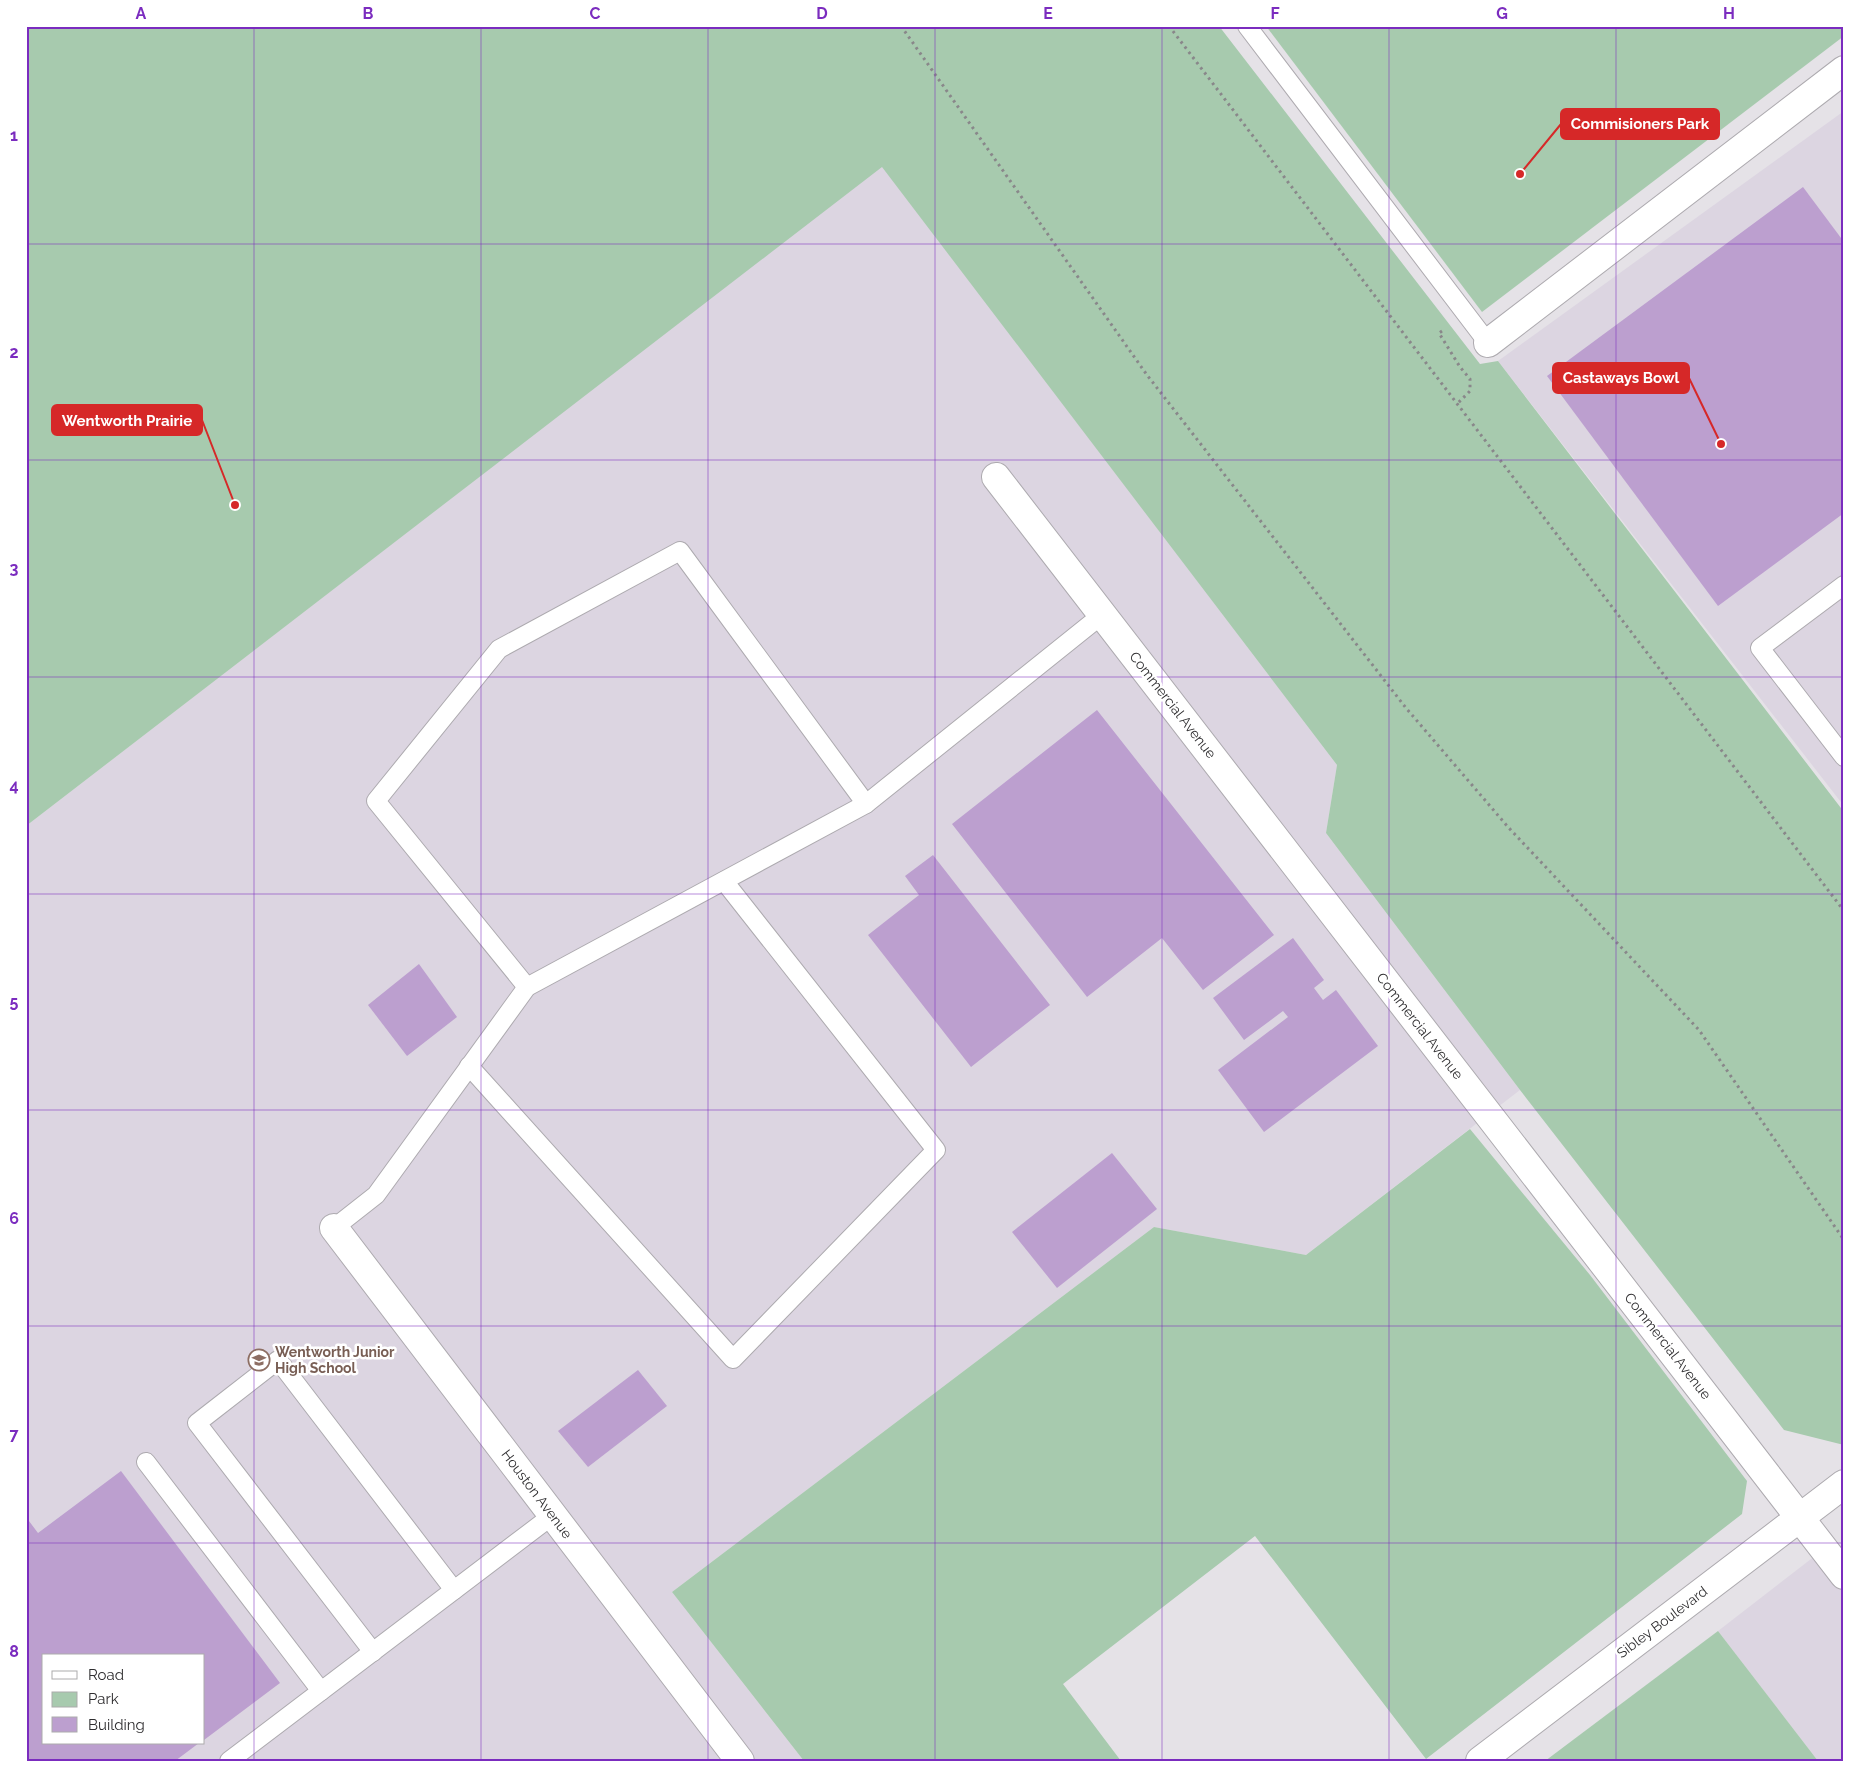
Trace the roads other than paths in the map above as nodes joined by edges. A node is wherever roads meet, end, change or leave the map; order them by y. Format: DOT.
graph roads {
  1 [pos="1247,26"];
  2 [pos="1844,70"];
  3 [pos="1488,342"];
  4 [pos="996,477"];
  5 [pos="1844,585"];
  6 [pos="1103,614"];
  7 [pos="1844,757"];
  8 [pos="866,804"];
  9 [pos="724,881"];
  10 [pos="527,987"];
  11 [pos="469,1066"];
  12 [pos="334,1228"];
  13 [pos="146,1462"];
  14 [pos="1844,1484"];
  15 [pos="553,1515"];
  16 [pos="1800,1517"];
  17 [pos="1844,1576"];
  18 [pos="454,1590"];
  19 [pos="374,1652"];
  20 [pos="321,1691"];
  21 [pos="229,1761"];
  22 [pos="740,1761"];
  23 [pos="1480,1761"];
  1 -- 3 [label="lane"];
  2 -- 3 [label="street"];
  4 -- 6 [label="street, Commercial Avenue"];
  5 -- 7 [label="lane"];
  6 -- 8 [label="lane"];
  6 -- 16 [label="street, Commercial Avenue"];
  8 -- 9 [label="lane"];
  8 -- 10 [label="lane"];
  9 -- 10 [label="lane"];
  9 -- 11 [label="lane"];
  10 -- 11 [label="lane"];
  11 -- 12 [label="lane"];
  12 -- 15 [label="street, Houston Avenue"];
  13 -- 20 [label="lane"];
  14 -- 16 [label="street, Sibley Boulevard"];
  15 -- 18 [label="lane"];
  15 -- 22 [label="street, Houston Avenue"];
  16 -- 17 [label="street, Commercial Avenue"];
  16 -- 23 [label="street, Sibley Boulevard"];
  18 -- 19 [label="lane"];
  18 -- 19 [label="lane"];
  19 -- 20 [label="lane"];
  20 -- 21 [label="lane"];
}
